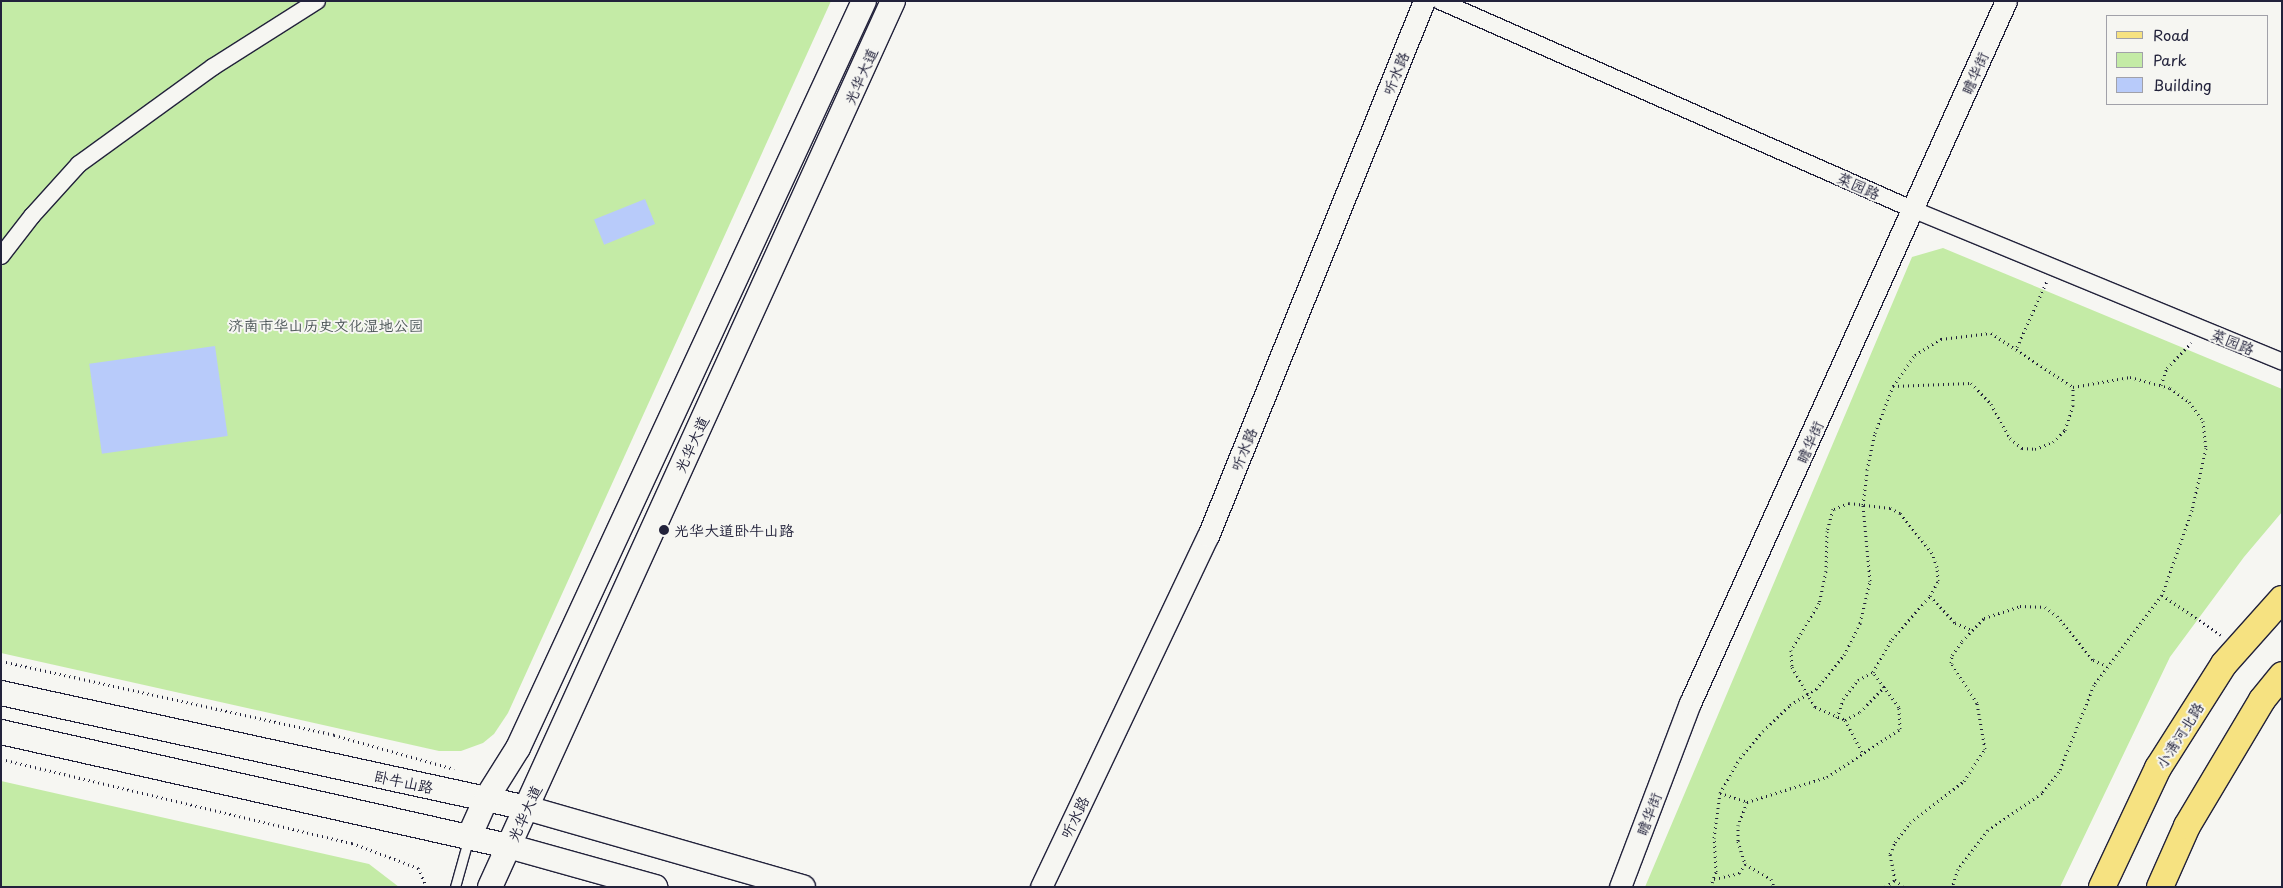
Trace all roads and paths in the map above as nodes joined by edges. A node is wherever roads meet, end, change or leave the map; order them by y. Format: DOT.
graph roads {
  1 [pos="317,1"];
  2 [pos="864,1"];
  3 [pos="893,1"];
  4 [pos="1424,1"];
  5 [pos="1440,1"];
  6 [pos="2006,1"];
  7 [pos="1914,210"];
  8 [pos="1,256"];
  9 [pos="2052,266"];
  10 [pos="2204,329"];
  11 [pos="2017,347"];
  12 [pos="2282,362"];
  13 [pos="2161,384"];
  14 [pos="1892,386"];
  15 [pos="2073,387"];
  16 [pos="1863,505"];
  17 [pos="2162,595"];
  18 [pos="1930,596"];
  19 [pos="2282,599"];
  20 [pos="1972,630"];
  21 [pos="2239,648"];
  22 [pos="1,661"];
  23 [pos="2107,666"];
  24 [pos="1873,672"];
  25 [pos="2282,675"];
  26 [pos="1885,686"];
  27 [pos="1,693"];
  28 [pos="1806,695"];
  29 [pos="1838,718"];
  30 [pos="1845,720"];
  31 [pos="1,732"];
  32 [pos="1862,752"];
  33 [pos="1,759"];
  34 [pos="459,770"];
  35 [pos="1720,793"];
  36 [pos="486,799"];
  37 [pos="1747,802"];
  38 [pos="527,808"];
  39 [pos="470,837"];
  40 [pos="508,846"];
  41 [pos="1746,864"];
  42 [pos="1713,879"];
  43 [pos="1895,880"];
  44 [pos="427,887"];
  45 [pos="455,887"];
  46 [pos="490,887"];
  47 [pos="655,887"];
  48 [pos="803,887"];
  49 [pos="1040,887"];
  50 [pos="1620,887"];
  51 [pos="1710,887"];
  52 [pos="1774,887"];
  53 [pos="1885,887"];
  54 [pos="1903,887"];
  55 [pos="1952,887"];
  56 [pos="2102,887"];
  57 [pos="2160,887"];
  1 -- 8 [label="street"];
  2 -- 36 [label="main road, 光华大道"];
  3 -- 38 [label="main road, 光华大道"];
  4 -- 49 [label="street, 听水路"];
  5 -- 7 [label="street, 菜园路"];
  6 -- 7 [label="street, 瞻华街"];
  7 -- 9 [label="street, 菜园路"];
  7 -- 50 [label="street, 瞻华街"];
  9 -- 10 [label="street, 菜园路"];
  9 -- 11 [label="path"];
  10 -- 12 [label="street, 菜园路"];
  10 -- 13 [label="path"];
  11 -- 14 [label="path"];
  11 -- 15 [label="path"];
  13 -- 15 [label="path"];
  13 -- 17 [label="path"];
  14 -- 15 [label="path"];
  14 -- 16 [label="path"];
  16 -- 18 [label="path"];
  16 -- 28 [label="path"];
  16 -- 28 [label="path"];
  17 -- 21 [label="path"];
  17 -- 23 [label="path"];
  18 -- 20 [label="path"];
  18 -- 24 [label="path"];
  19 -- 21 [label="main road, 小清河北路"];
  20 -- 23 [label="path"];
  20 -- 43 [label="path"];
  21 -- 56 [label="main road, 小清河北路"];
  22 -- 34 [label="path"];
  23 -- 55 [label="path"];
  24 -- 26 [label="path"];
  24 -- 29 [label="path"];
  25 -- 57 [label="main road"];
  26 -- 30 [label="path"];
  26 -- 32 [label="path"];
  27 -- 36 [label="main road, 卧牛山路"];
  28 -- 29 [label="path"];
  28 -- 35 [label="path"];
  29 -- 30 [label="path"];
  30 -- 32 [label="path"];
  31 -- 39 [label="main road"];
  32 -- 37 [label="path"];
  33 -- 44 [label="path"];
  35 -- 37 [label="path"];
  35 -- 42 [label="path"];
  36 -- 38 [label="main road, 卧牛山路"];
  36 -- 39 [label="main road, 光华大道"];
  37 -- 41 [label="path"];
  38 -- 40 [label="main road, 光华大道"];
  38 -- 48 [label="main road, 卧牛山路"];
  39 -- 40 [label="main road"];
  39 -- 45 [label="lane"];
  40 -- 46 [label="main road, 光华大道"];
  40 -- 47 [label="main road"];
  41 -- 42 [label="path"];
  41 -- 52 [label="path"];
  42 -- 51 [label="path"];
  43 -- 53 [label="path"];
  43 -- 54 [label="path"];
}
